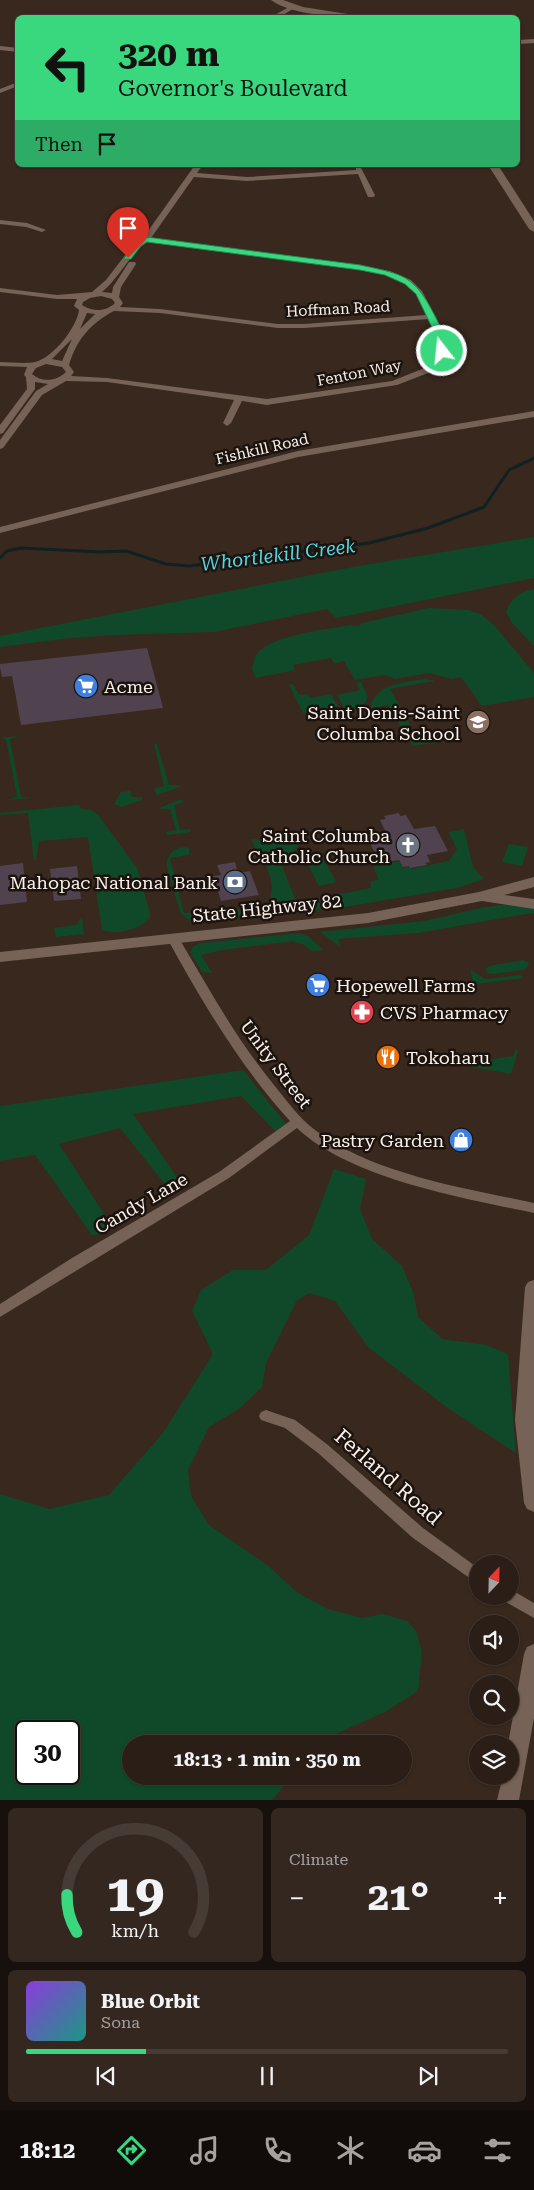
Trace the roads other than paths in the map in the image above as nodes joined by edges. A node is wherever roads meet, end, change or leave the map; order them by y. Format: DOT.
graph roads {
  1 [pos="275,0"];
  2 [pos="293,7"];
  3 [pos="278,15"];
  4 [pos="348,15"];
  5 [pos="534,41"];
  6 [pos="520,42"];
  7 [pos="0,48"];
  8 [pos="15,50"];
  9 [pos="15,85"];
  10 [pos="0,90"];
  11 [pos="198,167"];
  12 [pos="494,167"];
  13 [pos="359,169"];
  14 [pos="192,175"];
  15 [pos="372,195"];
  16 [pos="0,222"];
  17 [pos="534,229"];
  18 [pos="42,230"];
  19 [pos="146,240"];
  20 [pos="0,290"];
  21 [pos="94,294"];
  22 [pos="84,296"];
  23 [pos="57,297"];
  24 [pos="117,299"];
  25 [pos="80,308"];
  26 [pos="111,310"];
  27 [pos="160,311"];
  28 [pos="430,317"];
  29 [pos="44,362"];
  30 [pos="0,365"];
  31 [pos="34,365"];
  32 [pos="67,367"];
  33 [pos="29,376"];
  34 [pos="61,380"];
  35 [pos="107,380"];
  36 [pos="238,400"];
  37 [pos="534,414"];
  38 [pos="227,423"];
  39 [pos="0,431"];
  40 [pos="0,446"];
  41 [pos="0,530"];
  42 [pos="534,882"];
  43 [pos="479,897"];
  44 [pos="534,904"];
  45 [pos="173,938"];
  46 [pos="0,957"];
  47 [pos="298,1122"];
  48 [pos="534,1208"];
  49 [pos="534,1287"];
  50 [pos="0,1311"];
  51 [pos="531,1350"];
  52 [pos="266,1416"];
  53 [pos="534,1503"];
  54 [pos="469,1570"];
  55 [pos="519,1602"];
  56 [pos="534,1611"];
  57 [pos="534,1654"];
  58 [pos="508,1800"];
  1 -- 2 [label="main road"];
  2 -- 3 [label="street"];
  2 -- 4 [label="main road"];
  5 -- 6 [label="street"];
  7 -- 8 [label="street"];
  9 -- 10 [label="street"];
  11 -- 14 [label="street"];
  12 -- 17 [label="main road"];
  13 -- 14 [label="street"];
  13 -- 15 [label="street"];
  14 -- 19 [label="street"];
  16 -- 18 [label="street"];
  19 -- 21 [label="street"];
  19 -- 24 [label="street"];
  19 -- 28 [label="street, Fenton Way"];
  20 -- 23 [label="street"];
  21 -- 22 [label="street"];
  21 -- 24 [label="street, Hoffman Road"];
  22 -- 23 [label="street"];
  22 -- 25 [label="street"];
  23 -- 25 [label="street"];
  24 -- 26 [label="street"];
  24 -- 27 [label="street, Hoffman Road"];
  25 -- 26 [label="street, Hoffman Road"];
  25 -- 29 [label="street"];
  26 -- 27 [label="street, Hoffman Road"];
  26 -- 32 [label="street"];
  27 -- 28 [label="street, Hoffman Road"];
  28 -- 36 [label="street, Fenton Way"];
  29 -- 31 [label="street"];
  29 -- 32 [label="street, Fenton Way"];
  30 -- 31 [label="street"];
  30 -- 33 [label="street"];
  31 -- 33 [label="street"];
  32 -- 34 [label="street"];
  32 -- 35 [label="street, Fenton Way"];
  33 -- 34 [label="street, Fenton Way"];
  33 -- 39 [label="street"];
  34 -- 35 [label="street, Fenton Way"];
  34 -- 40 [label="street"];
  35 -- 36 [label="street, Fenton Way"];
  36 -- 38 [label="street"];
  37 -- 41 [label="street, Fishkill Road"];
  42 -- 43 [label="main road, State Highway 82"];
  43 -- 44 [label="main road"];
  43 -- 45 [label="main road, State Highway 82"];
  45 -- 46 [label="main road, State Highway 82"];
  45 -- 47 [label="street, Unity Street"];
  47 -- 48 [label="street, Unity Street"];
  47 -- 50 [label="street, Candy Lane"];
  49 -- 51 [label="main road"];
  51 -- 53 [label="main road"];
  52 -- 54 [label="street, Ferland Road"];
  55 -- 56 [label="street"];
  57 -- 58 [label="main road"];
}
